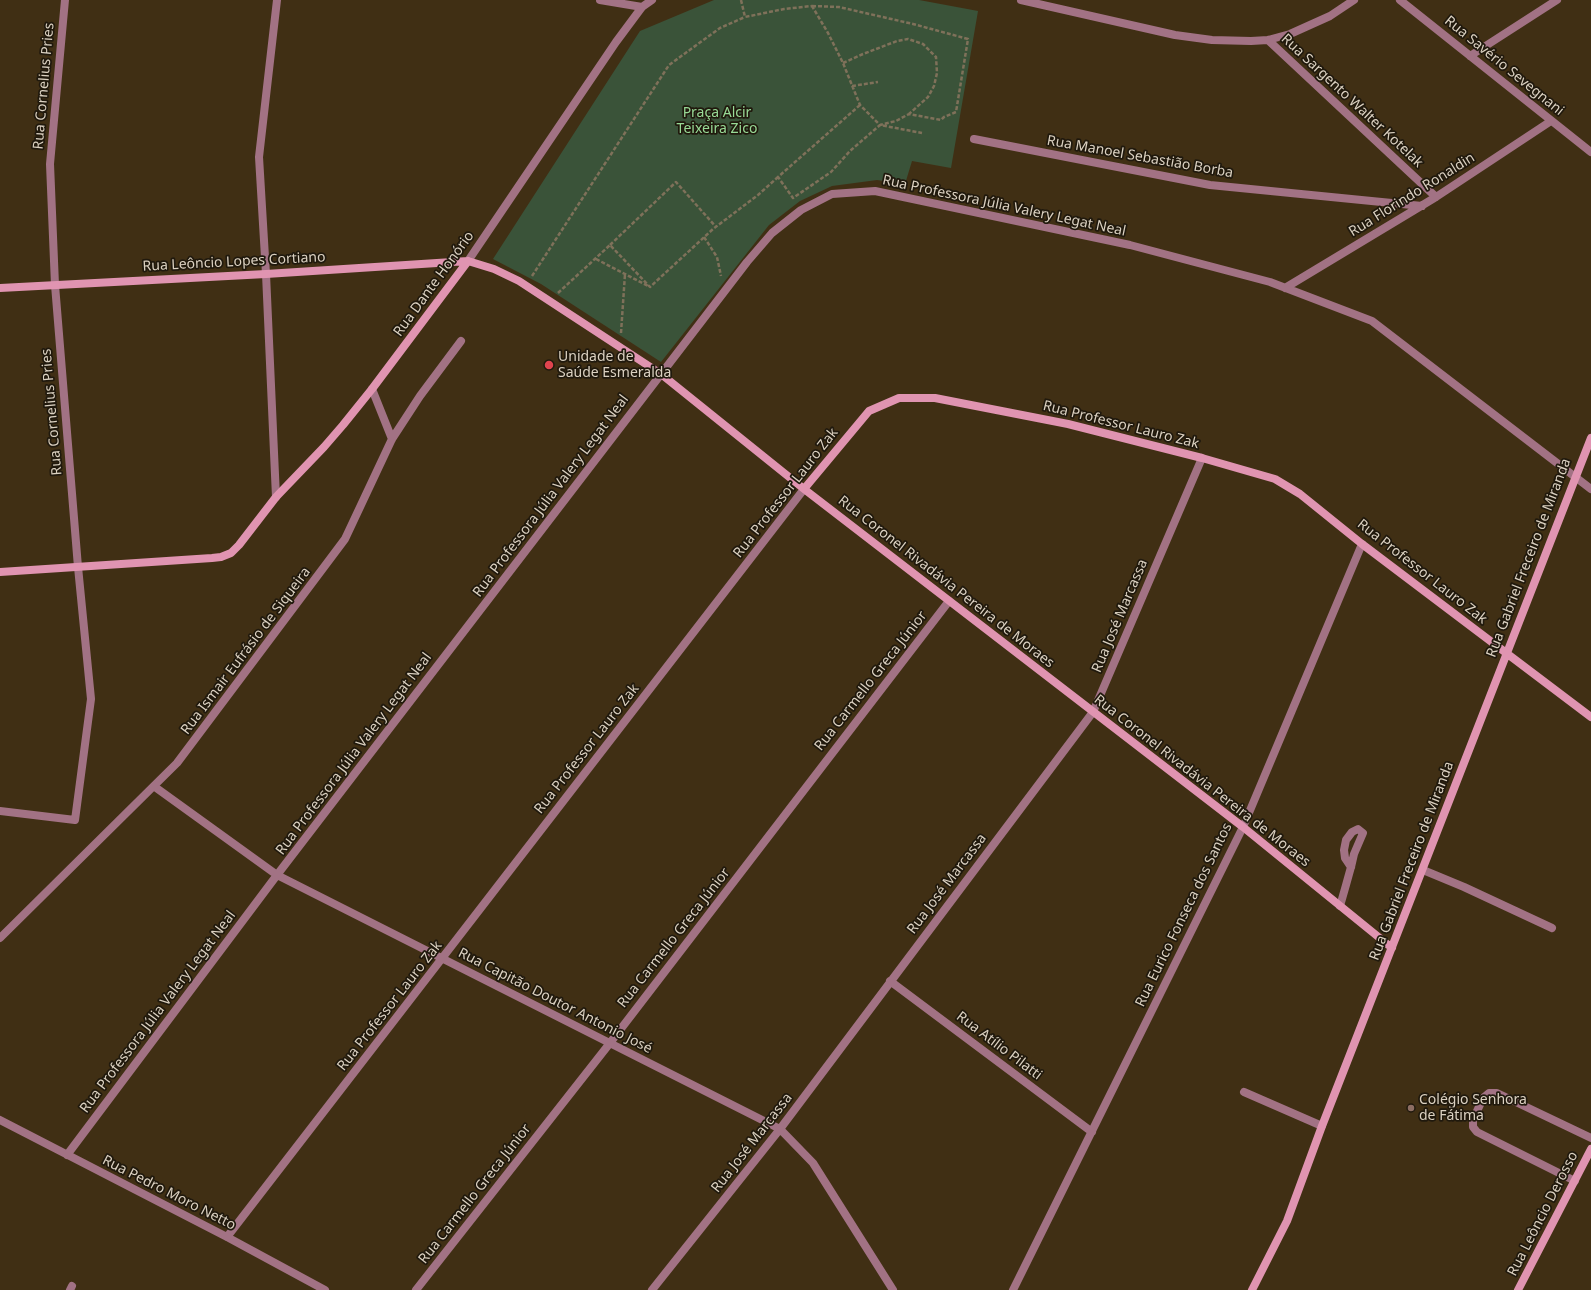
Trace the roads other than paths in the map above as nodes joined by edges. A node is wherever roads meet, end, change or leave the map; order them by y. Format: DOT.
graph roads {
  1 [pos="66,0"];
  2 [pos="277,0"];
  3 [pos="600,0"];
  4 [pos="652,0"];
  5 [pos="1022,0"];
  6 [pos="1354,0"];
  7 [pos="1400,0"];
  8 [pos="1557,0"];
  9 [pos="642,7"];
  10 [pos="1268,40"];
  11 [pos="1470,56"];
  12 [pos="1551,121"];
  13 [pos="974,139"];
  14 [pos="1591,152"];
  15 [pos="1436,197"];
  16 [pos="1422,206"];
  17 [pos="468,261"];
  18 [pos="266,274"];
  19 [pos="55,285"];
  20 [pos="0,288"];
  21 [pos="1285,288"];
  22 [pos="461,341"];
  23 [pos="661,374"];
  24 [pos="372,389"];
  25 [pos="1591,438"];
  26 [pos="392,439"];
  27 [pos="1202,458"];
  28 [pos="1575,477"];
  29 [pos="804,489"];
  30 [pos="1591,489"];
  31 [pos="276,496"];
  32 [pos="1362,544"];
  33 [pos="78,567"];
  34 [pos="0,572"];
  35 [pos="949,601"];
  36 [pos="1506,653"];
  37 [pos="1093,712"];
  38 [pos="1591,716"];
  39 [pos="154,787"];
  40 [pos="0,811"];
  41 [pos="1243,827"];
  42 [pos="1351,867"];
  43 [pos="1423,870"];
  44 [pos="277,875"];
  45 [pos="1340,906"];
  46 [pos="1552,928"];
  47 [pos="0,938"];
  48 [pos="1392,948"];
  49 [pos="443,959"];
  50 [pos="890,982"];
  51 [pos="610,1043"];
  52 [pos="1244,1092"];
  53 [pos="0,1120"];
  54 [pos="1322,1126"];
  55 [pos="780,1129"];
  56 [pos="1092,1132"];
  57 [pos="1591,1138"];
  58 [pos="1591,1149"];
  59 [pos="67,1155"];
  60 [pos="1574,1181"];
  61 [pos="227,1237"];
  62 [pos="320,1289"];
  63 [pos="416,1290"];
  64 [pos="652,1290"];
  65 [pos="893,1290"];
  66 [pos="1013,1290"];
  67 [pos="1252,1290"];
  68 [pos="1518,1290"];
  1 -- 19 [label="street, Rua Cornelius Pries"];
  2 -- 18 [label="street"];
  3 -- 9 [label="street"];
  4 -- 9 [label="street, Rua Dante Honório"];
  5 -- 10 [label="street"];
  6 -- 10 [label="street"];
  7 -- 11 [label="street, Rua Savério Sevegnani"];
  8 -- 11 [label="street"];
  9 -- 17 [label="street, Rua Dante Honório"];
  10 -- 15 [label="street, Rua Sargento Walter Kotelak"];
  11 -- 12 [label="street, Rua Savério Sevegnani"];
  12 -- 14 [label="street, Rua Savério Sevegnani"];
  12 -- 15 [label="street, Rua Florindo Ronaldin"];
  13 -- 16 [label="street, Rua Manoel Sebastião Borba"];
  15 -- 16 [label="street, Rua Florindo Ronaldin"];
  16 -- 21 [label="street, Rua Florindo Ronaldin"];
  17 -- 18 [label="street, Rua Leôncio Lopes Cortiano"];
  17 -- 23 [label="street, Rua Coronel Rivadávia Pereira de Moraes"];
  17 -- 24 [label="street, Rua Dante Honório"];
  18 -- 19 [label="street, Rua Leôncio Lopes Cortiano"];
  18 -- 31 [label="street"];
  19 -- 20 [label="street, Rua Leôncio Lopes Cortiano"];
  19 -- 33 [label="street, Rua Cornelius Pries"];
  21 -- 23 [label="street, Rua Professora Júlia Valery Legat Neal"];
  21 -- 28 [label="street, Rua Professora Júlia Valery Legat Neal"];
  22 -- 26 [label="street, Rua Ismair Eufrásio de Siqueira"];
  23 -- 29 [label="street, Rua Coronel Rivadávia Pereira de Moraes"];
  23 -- 44 [label="street, Rua Professora Júlia Valery Legat Neal"];
  24 -- 26 [label="street"];
  24 -- 31 [label="street, Rua Dante Honório"];
  25 -- 28 [label="street, Rua Gabriel Freceiro de Miranda"];
  26 -- 39 [label="street, Rua Ismair Eufrásio de Siqueira"];
  27 -- 29 [label="street, Rua Professor Lauro Zak"];
  27 -- 32 [label="street, Rua Professor Lauro Zak"];
  27 -- 37 [label="street, Rua José Marcassa"];
  28 -- 30 [label="street, Rua Professora Júlia Valery Legat Neal"];
  28 -- 36 [label="street, Rua Gabriel Freceiro de Miranda"];
  29 -- 35 [label="street, Rua Coronel Rivadávia Pereira de Moraes"];
  29 -- 49 [label="street, Rua Professor Lauro Zak"];
  31 -- 33 [label="street, Rua Dante Honório"];
  32 -- 36 [label="street, Rua Professor Lauro Zak"];
  32 -- 41 [label="street, Rua Eurico Fonseca dos Santos"];
  33 -- 34 [label="street, Rua Dante Honório"];
  33 -- 40 [label="street, Rua Cornelius Pries"];
  35 -- 37 [label="street, Rua Coronel Rivadávia Pereira de Moraes"];
  35 -- 51 [label="street, Rua Carmello Greca Júnior"];
  36 -- 38 [label="street, Rua Professor Lauro Zak"];
  36 -- 43 [label="street, Rua Gabriel Freceiro de Miranda"];
  37 -- 41 [label="street, Rua Coronel Rivadávia Pereira de Moraes"];
  37 -- 50 [label="street, Rua José Marcassa"];
  39 -- 44 [label="street, Rua Capitão Doutor Antonio José"];
  39 -- 47 [label="street, Rua Ismair Eufrásio de Siqueira"];
  41 -- 45 [label="street, Rua Coronel Rivadávia Pereira de Moraes"];
  41 -- 56 [label="street, Rua Eurico Fonseca dos Santos"];
  42 -- 45 [label="street"];
  43 -- 46 [label="street"];
  43 -- 48 [label="street, Rua Gabriel Freceiro de Miranda"];
  44 -- 49 [label="street, Rua Capitão Doutor Antonio José"];
  44 -- 59 [label="street, Rua Professora Júlia Valery Legat Neal"];
  45 -- 48 [label="street, Rua Coronel Rivadávia Pereira de Moraes"];
  48 -- 54 [label="street, Rua Gabriel Freceiro de Miranda"];
  49 -- 51 [label="street, Rua Capitão Doutor Antonio José"];
  49 -- 61 [label="street, Rua Professor Lauro Zak"];
  50 -- 55 [label="street, Rua José Marcassa"];
  50 -- 56 [label="street, Rua Atílio Pilatti"];
  51 -- 55 [label="street, Rua Capitão Doutor Antonio José"];
  51 -- 63 [label="street, Rua Carmello Greca Júnior"];
  52 -- 54 [label="street"];
  53 -- 59 [label="street, Rua Pedro Moro Netto"];
  54 -- 67 [label="street, Rua Gabriel Freceiro de Miranda"];
  55 -- 64 [label="street, Rua José Marcassa"];
  55 -- 65 [label="street, Rua Capitão Doutor Antonio José"];
  56 -- 66 [label="street, Rua Eurico Fonseca dos Santos"];
  57 -- 60 [label="street"];
  58 -- 60 [label="street, Rua Leôncio Derosso"];
  59 -- 61 [label="street, Rua Pedro Moro Netto"];
  60 -- 68 [label="street, Rua Leôncio Derosso"];
  61 -- 62 [label="street, Rua Pedro Moro Netto"];
}
